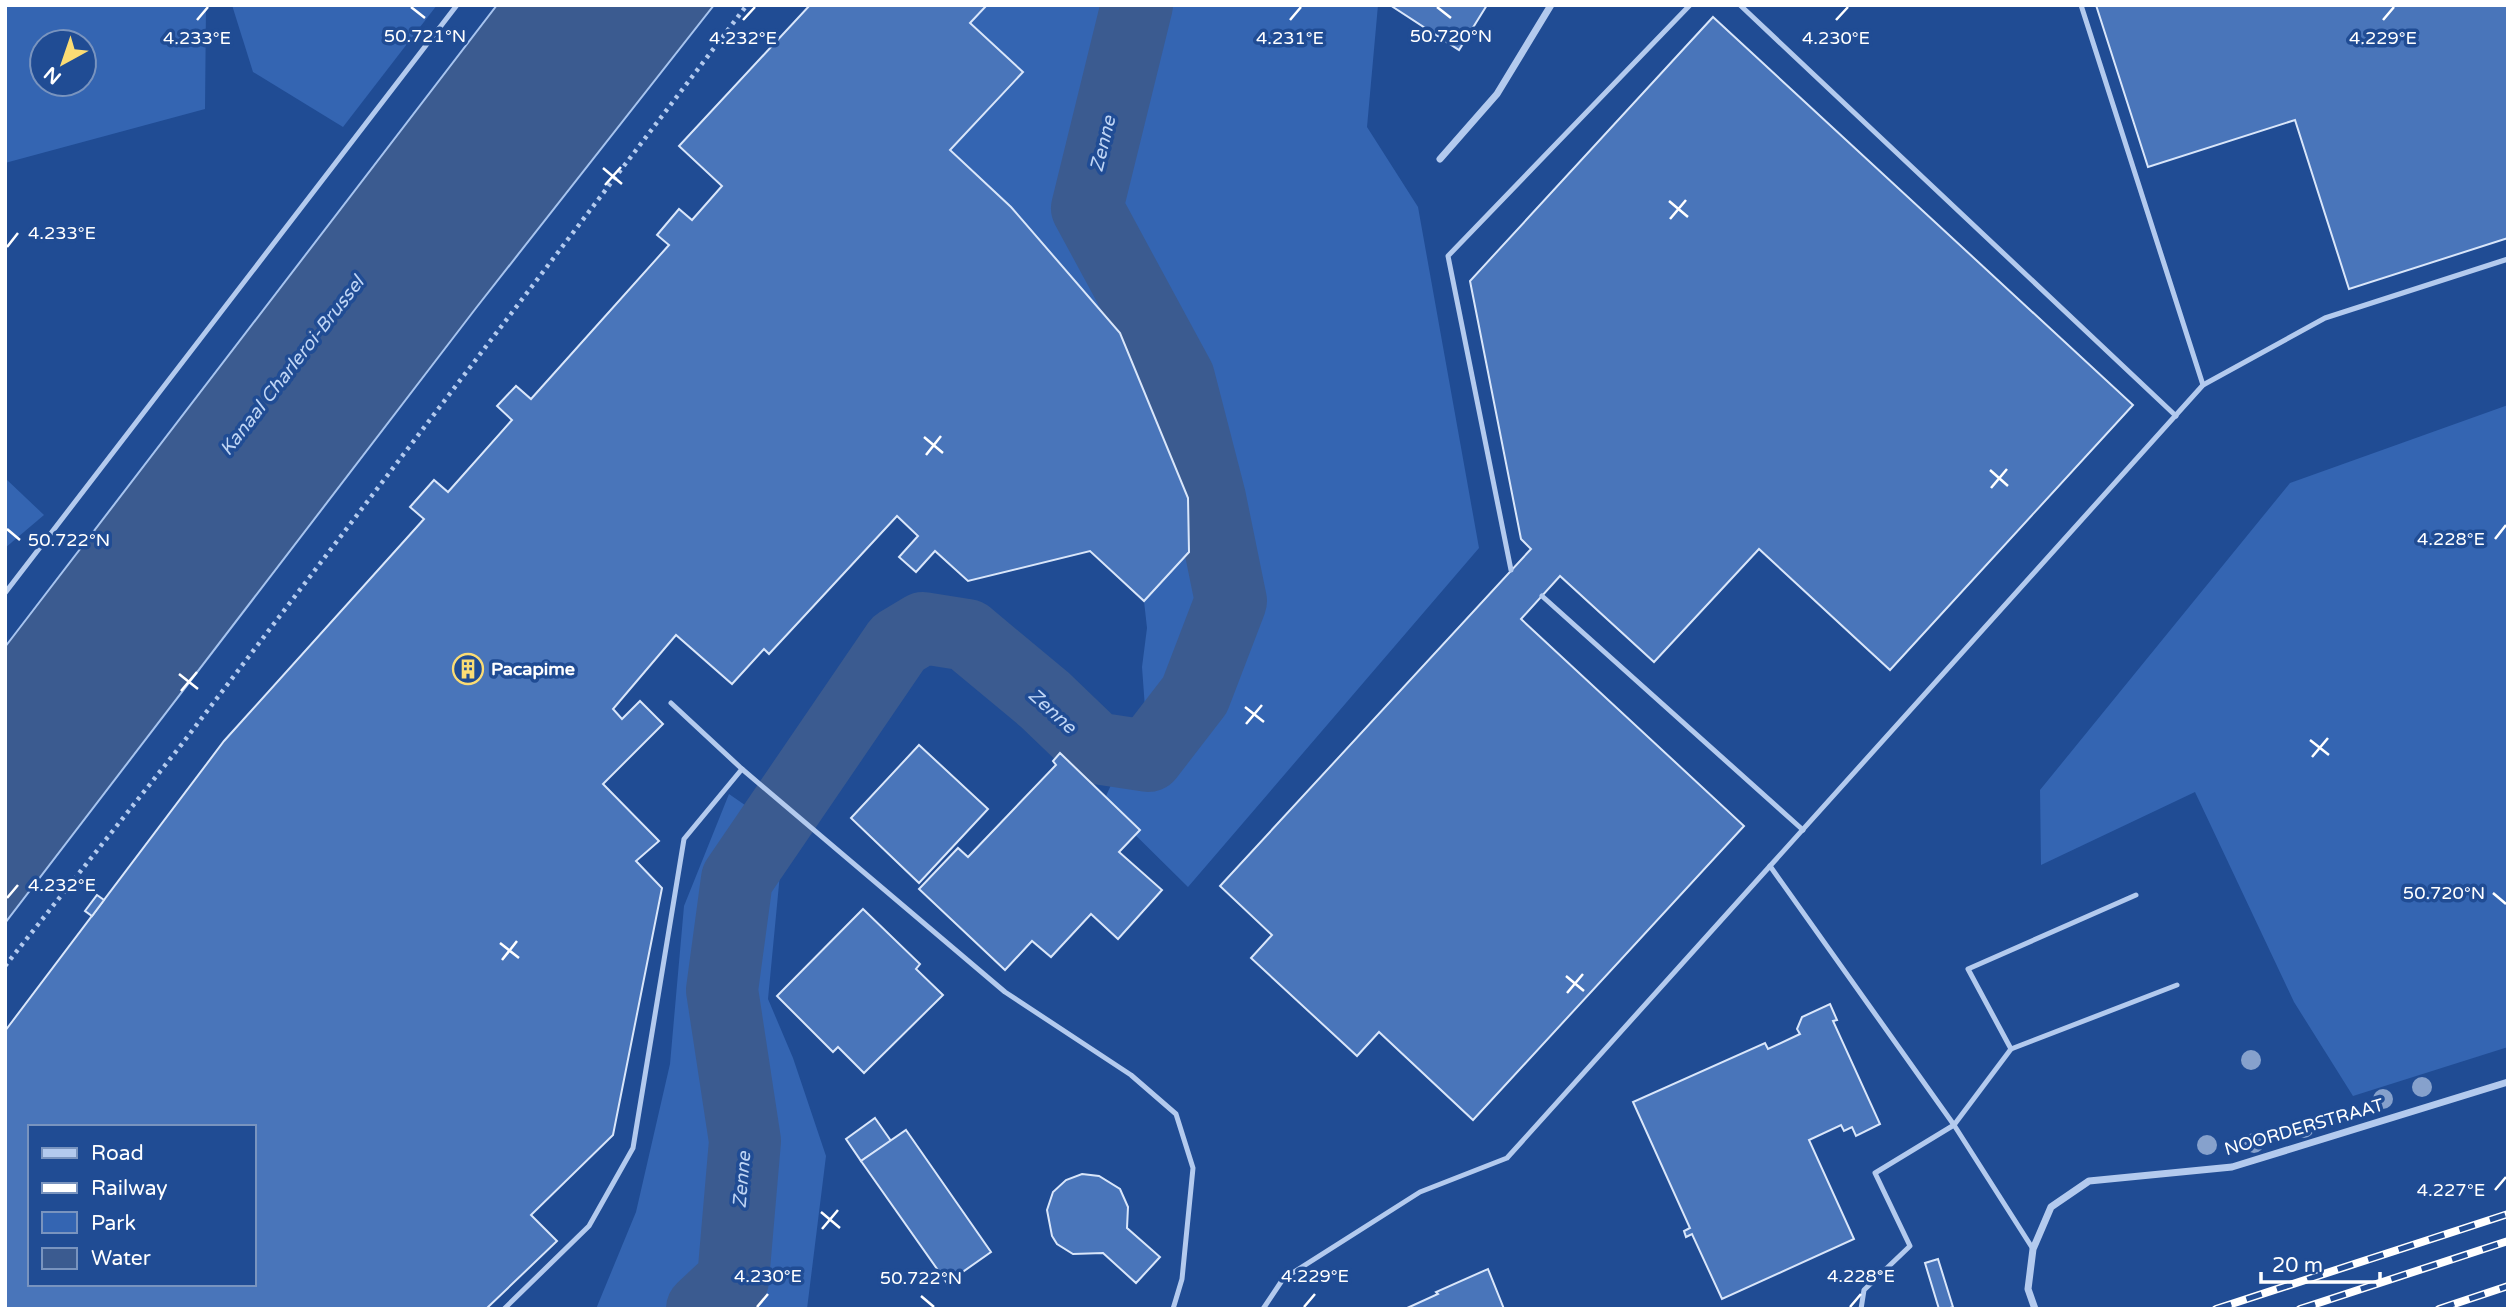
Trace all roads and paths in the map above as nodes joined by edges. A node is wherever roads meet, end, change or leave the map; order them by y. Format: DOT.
graph roads {
  1 [pos="457,5"];
  2 [pos="747,5"];
  3 [pos="1550,5"];
  4 [pos="1690,5"];
  5 [pos="1740,5"];
  6 [pos="2081,5"];
  7 [pos="1440,159"];
  8 [pos="2508,259"];
  9 [pos="2203,384"];
  10 [pos="2176,416"];
  11 [pos="1511,570"];
  12 [pos="5,593"];
  13 [pos="1542,596"];
  14 [pos="671,703"];
  15 [pos="742,769"];
  16 [pos="1802,830"];
  17 [pos="1770,866"];
  18 [pos="2136,895"];
  19 [pos="5,966"];
  20 [pos="2177,985"];
  21 [pos="2011,1049"];
  22 [pos="2508,1082"];
  23 [pos="1954,1125"];
  24 [pos="2033,1249"];
  25 [pos="504,1309"];
  26 [pos="1173,1309"];
  27 [pos="1263,1309"];
  28 [pos="1861,1309"];
  29 [pos="2035,1309"];
  1 -- 12 [label="lane"];
  2 -- 19 [label="path"];
  3 -- 7 [label="street"];
  4 -- 11 [label="lane"];
  5 -- 10 [label="lane"];
  6 -- 9 [label="lane"];
  8 -- 9 [label="lane"];
  9 -- 10 [label="lane"];
  10 -- 16 [label="lane"];
  13 -- 16 [label="lane"];
  14 -- 15 [label="lane"];
  15 -- 25 [label="lane"];
  15 -- 26 [label="lane"];
  16 -- 17 [label="lane"];
  17 -- 23 [label="lane"];
  17 -- 27 [label="lane"];
  18 -- 21 [label="lane"];
  20 -- 21 [label="lane"];
  21 -- 23 [label="lane"];
  22 -- 24 [label="street, NOORDERSTRAAT"];
  23 -- 24 [label="lane"];
  23 -- 28 [label="lane"];
  24 -- 29 [label="street, NOORDERSTRAAT"];
}
